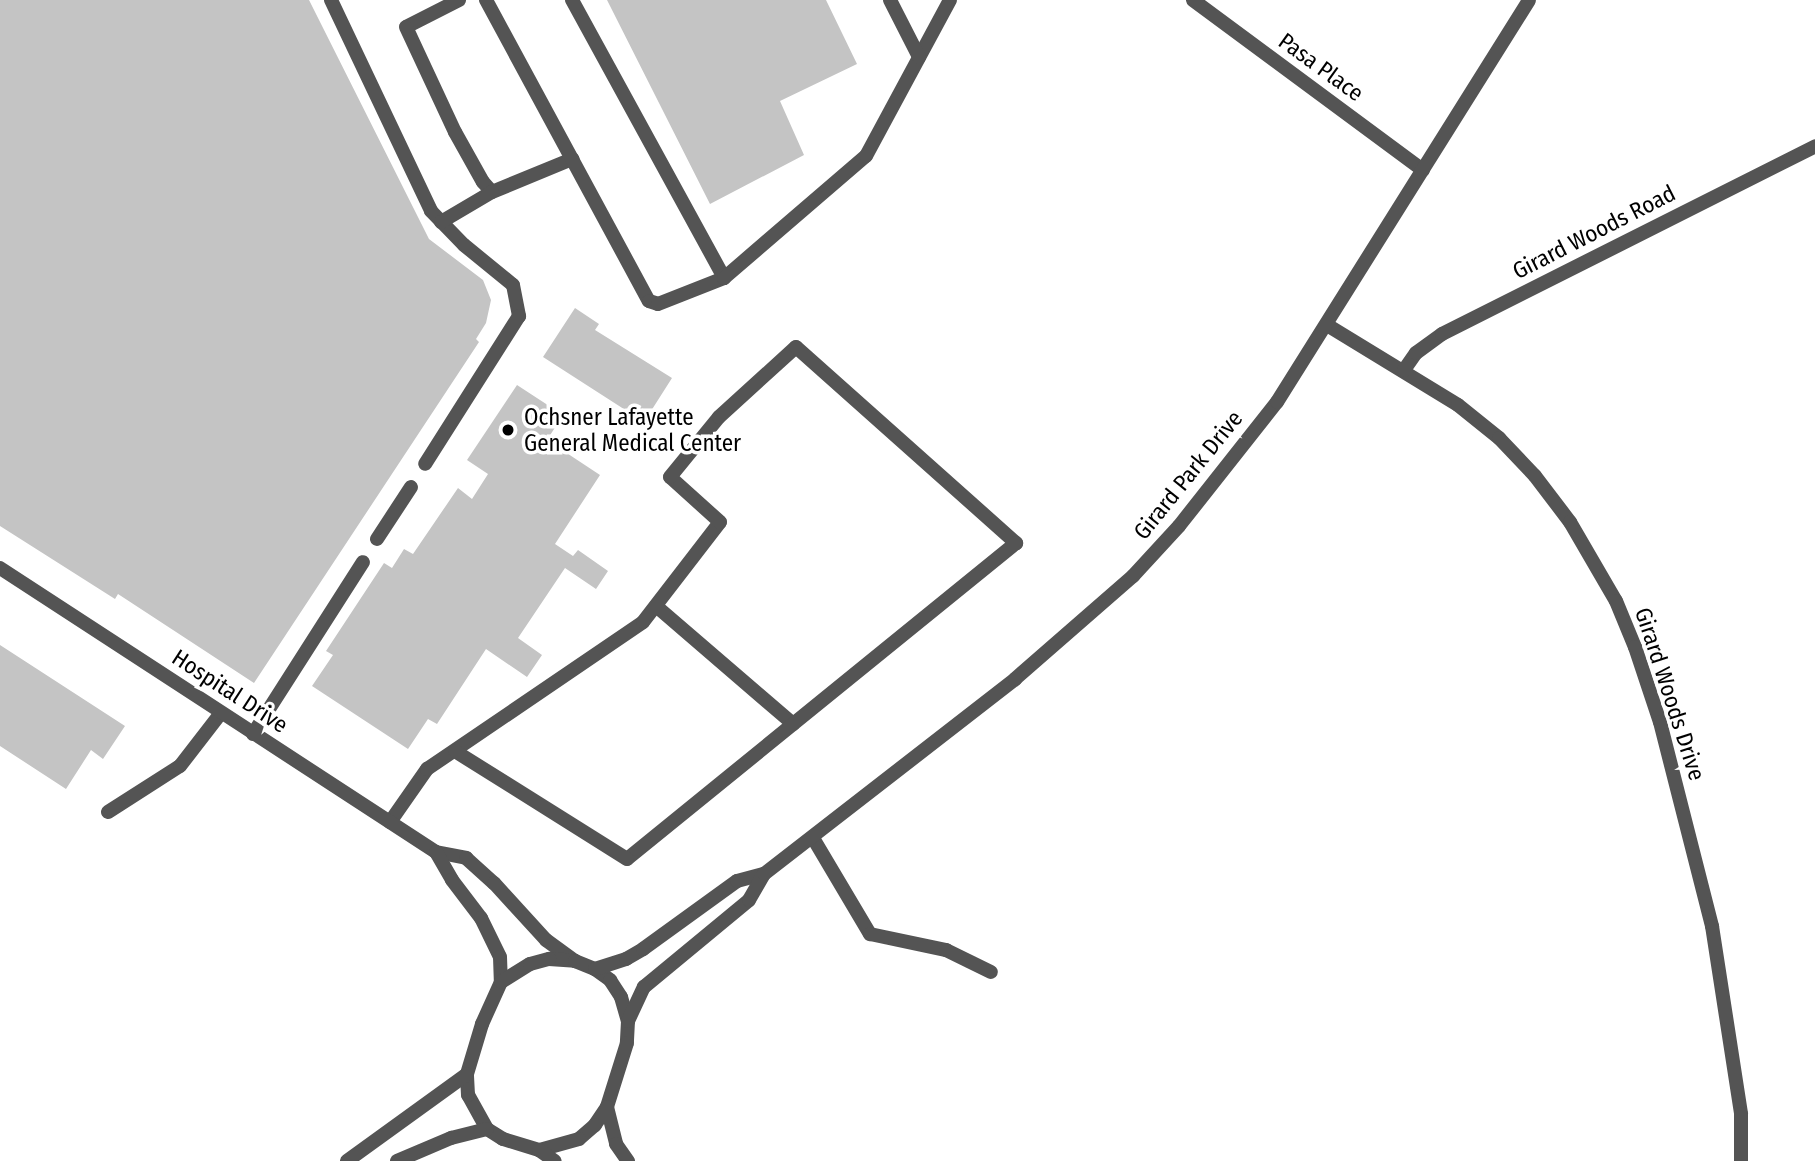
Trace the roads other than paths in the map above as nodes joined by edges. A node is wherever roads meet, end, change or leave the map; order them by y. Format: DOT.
graph roads {
  1 [pos="331,0"];
  2 [pos="459,0"];
  3 [pos="486,0"];
  4 [pos="572,0"];
  5 [pos="890,0"];
  6 [pos="950,0"];
  7 [pos="1193,0"];
  8 [pos="1529,0"];
  9 [pos="919,57"];
  10 [pos="1815,146"];
  11 [pos="572,159"];
  12 [pos="1423,170"];
  13 [pos="492,192"];
  14 [pos="441,222"];
  15 [pos="724,278"];
  16 [pos="1327,326"];
  17 [pos="1404,370"];
  18 [pos="425,464"];
  19 [pos="411,487"];
  20 [pos="377,539"];
  21 [pos="363,562"];
  22 [pos="0,568"];
  23 [pos="656,606"];
  24 [pos="222,713"];
  25 [pos="793,724"];
  26 [pos="253,734"];
  27 [pos="454,751"];
  28 [pos="108,812"];
  29 [pos="390,822"];
  30 [pos="813,838"];
  31 [pos="436,852"];
  32 [pos="764,874"];
  33 [pos="575,961"];
  34 [pos="595,969"];
  35 [pos="991,972"];
  36 [pos="500,982"];
  37 [pos="628,1021"];
  38 [pos="467,1074"];
  39 [pos="607,1107"];
  40 [pos="488,1129"];
  41 [pos="539,1150"];
  42 [pos="347,1161"];
  43 [pos="397,1161"];
  44 [pos="555,1161"];
  45 [pos="628,1161"];
  46 [pos="1741,1161"];
  1 -- 14 [label="street"];
  2 -- 13 [label="street"];
  3 -- 11 [label="street"];
  4 -- 15 [label="street"];
  5 -- 9 [label="street"];
  6 -- 9 [label="street"];
  7 -- 12 [label="street, Pasa Place"];
  8 -- 12 [label="street, Girard Park Drive"];
  9 -- 15 [label="street"];
  10 -- 17 [label="street, Girard Woods Road"];
  11 -- 13 [label="street"];
  11 -- 15 [label="street"];
  12 -- 16 [label="street, Girard Park Drive"];
  13 -- 14 [label="street"];
  14 -- 18 [label="street"];
  16 -- 17 [label="street, Girard Woods Drive"];
  16 -- 30 [label="street, Girard Park Drive"];
  17 -- 46 [label="street, Girard Woods Drive"];
  19 -- 20 [label="street"];
  21 -- 26 [label="street"];
  22 -- 24 [label="street, Hospital Drive"];
  23 -- 25 [label="street"];
  23 -- 25 [label="street"];
  23 -- 27 [label="street"];
  24 -- 26 [label="street, Hospital Drive"];
  24 -- 28 [label="street"];
  25 -- 27 [label="street"];
  26 -- 29 [label="street, Hospital Drive"];
  27 -- 29 [label="street"];
  29 -- 31 [label="street, Hospital Drive"];
  30 -- 32 [label="street, Girard Park Drive"];
  30 -- 35 [label="street"];
  31 -- 33 [label="street, Hospital Drive"];
  31 -- 36 [label="street, Hospital Drive"];
  32 -- 34 [label="street, Girard Park Drive"];
  32 -- 37 [label="street, Girard Park Drive"];
  33 -- 34 [label="street"];
  33 -- 36 [label="street"];
  34 -- 37 [label="street"];
  36 -- 38 [label="street"];
  37 -- 39 [label="street"];
  38 -- 40 [label="street"];
  38 -- 42 [label="street"];
  39 -- 41 [label="street"];
  39 -- 45 [label="street"];
  40 -- 41 [label="street"];
  40 -- 43 [label="street"];
  41 -- 44 [label="street"];
}
